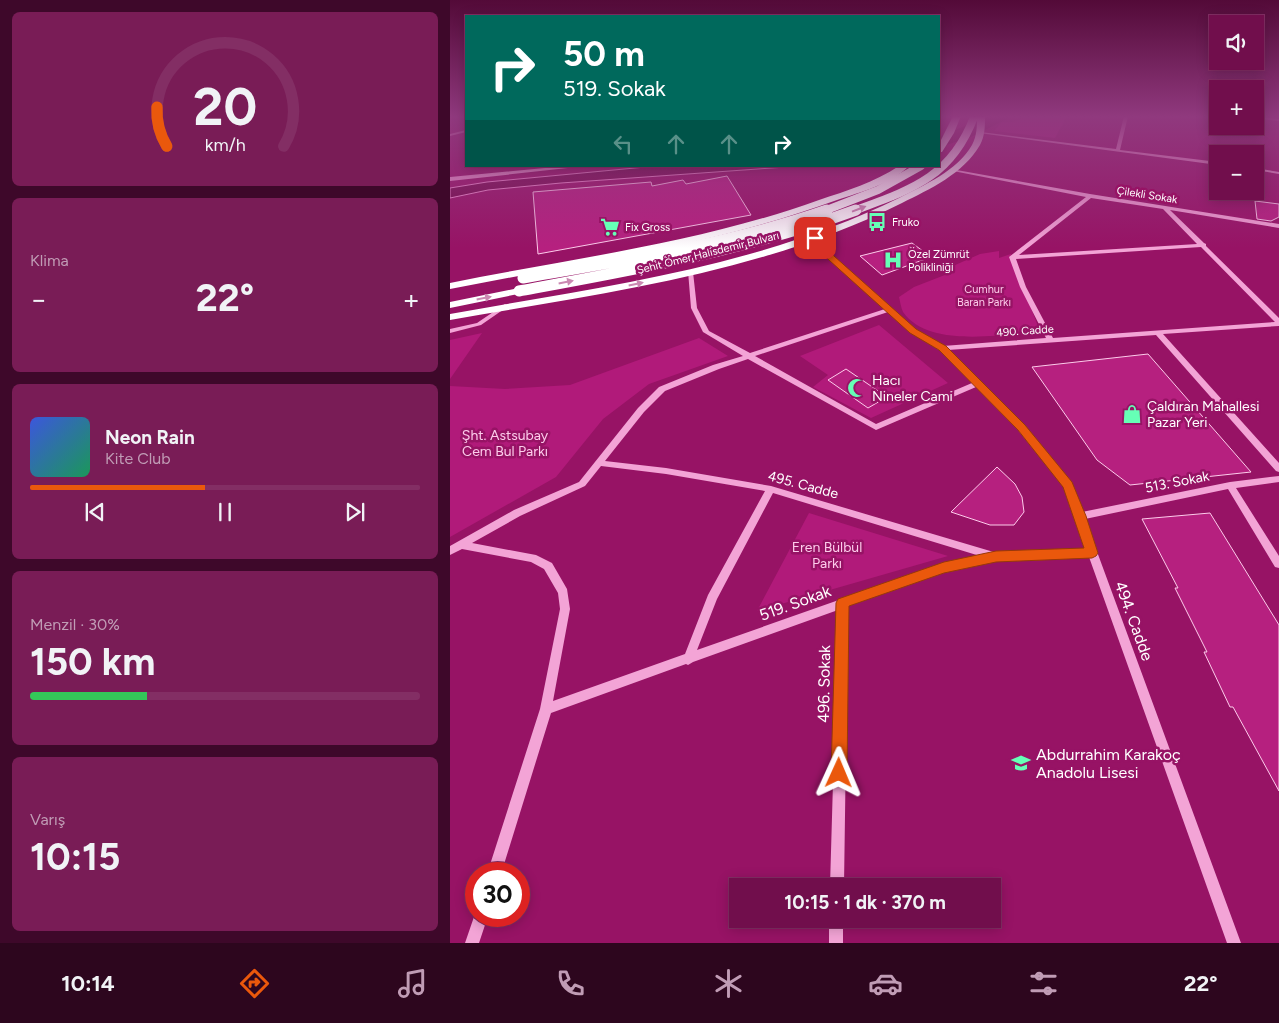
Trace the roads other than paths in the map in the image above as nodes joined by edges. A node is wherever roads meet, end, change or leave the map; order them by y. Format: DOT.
graph roads {
  1 [pos="949,160"];
  2 [pos="963,160"];
  3 [pos="1189,160"];
  4 [pos="1209,163"];
  5 [pos="573,167"];
  6 [pos="904,167"];
  7 [pos="920,167"];
  8 [pos="954,170"];
  9 [pos="1264,170"];
  10 [pos="1279,173"];
  11 [pos="450,178"];
  12 [pos="1090,196"];
  13 [pos="828,201"];
  14 [pos="1166,208"];
  15 [pos="789,215"];
  16 [pos="778,218"];
  17 [pos="860,221"];
  18 [pos="1279,226"];
  19 [pos="721,232"];
  20 [pos="814,238"];
  21 [pos="1204,245"];
  22 [pos="1012,257"];
  23 [pos="743,259"];
  24 [pos="690,272"];
  25 [pos="450,286"];
  26 [pos="450,294"];
  27 [pos="450,305"];
  28 [pos="505,306"];
  29 [pos="889,310"];
  30 [pos="450,317"];
  31 [pos="1279,323"];
  32 [pos="450,331"];
  33 [pos="1156,332"];
  34 [pos="1051,341"];
  35 [pos="942,348"];
  36 [pos="750,356"];
  37 [pos="979,383"];
  38 [pos="599,463"];
  39 [pos="1279,470"];
  40 [pos="1279,479"];
  41 [pos="1230,485"];
  42 [pos="771,489"];
  43 [pos="1080,516"];
  44 [pos="461,544"];
  45 [pos="450,551"];
  46 [pos="1092,553"];
  47 [pos="996,556"];
  48 [pos="1279,564"];
  49 [pos="843,603"];
  50 [pos="688,660"];
  51 [pos="546,709"];
  52 [pos="498,862"];
  53 [pos="837,878"];
  54 [pos="477,927"];
  55 [pos="836,928"];
  56 [pos="472,943"];
  57 [pos="836,943"];
  58 [pos="1234,943"];
  27 -- 1 [label="highway, Şehit Ömer Halisdemir Bulvarı, one-way, bridge"];
  2 -- 8 [label="highway, Şehit Ömer Halisdemir Bulvarı"];
  3 -- 4 [label="street"];
  5 -- 11 [label="street"];
  6 -- 13 [label="highway, Şehit Ömer Halisdemir Bulvarı"];
  7 -- 26 [label="highway, bridge"];
  8 -- 12 [label="street, Çilekli Sokak"];
  8 -- 17 [label="highway, Şehit Ömer Halisdemir Bulvarı"];
  9 -- 10 [label="street"];
  12 -- 14 [label="street, Çilekli Sokak"];
  12 -- 22 [label="street"];
  13 -- 15 [label="highway, Şehit Ömer Halisdemir Bulvarı"];
  13 -- 17 [label="highway"];
  14 -- 18 [label="street, Çilekli Sokak"];
  14 -- 21 [label="street"];
  15 -- 16 [label="highway, Şehit Ömer Halisdemir Bulvarı"];
  15 -- 20 [label="highway"];
  16 -- 19 [label="highway, Şehit Ömer Halisdemir Bulvarı"];
  16 -- 20 [label="highway"];
  17 -- 20 [label="highway, Şehit Ömer Halisdemir Bulvarı"];
  19 -- 23 [label="highway"];
  19 -- 25 [label="highway, Şehit Ömer Halisdemir Bulvarı"];
  20 -- 23 [label="highway, Şehit Ömer Halisdemir Bulvarı"];
  20 -- 29 [label="street"];
  21 -- 22 [label="street"];
  21 -- 31 [label="street"];
  22 -- 34 [label="street"];
  23 -- 24 [label="highway, Şehit Ömer Halisdemir Bulvarı"];
  28 -- 24 [label="highway, Şehit Ömer Halisdemir Bulvarı, one-way"];
  24 -- 36 [label="street"];
  28 -- 30 [label="highway, Şehit Ömer Halisdemir Bulvarı"];
  28 -- 32 [label="street"];
  29 -- 35 [label="street"];
  29 -- 36 [label="street"];
  31 -- 33 [label="street, 490. Cadde"];
  33 -- 34 [label="street, 490. Cadde"];
  33 -- 39 [label="street"];
  34 -- 35 [label="street, 490. Cadde"];
  35 -- 37 [label="street, 494. Cadde"];
  36 -- 37 [label="street"];
  36 -- 38 [label="street"];
  37 -- 43 [label="street, 494. Cadde"];
  38 -- 42 [label="street, 495. Cadde"];
  38 -- 44 [label="street"];
  40 -- 41 [label="street, 513. Sokak"];
  41 -- 43 [label="street, 513. Sokak"];
  41 -- 48 [label="street"];
  42 -- 47 [label="street, 495. Cadde"];
  42 -- 50 [label="street"];
  43 -- 46 [label="street, 494. Cadde"];
  44 -- 45 [label="street"];
  44 -- 51 [label="street"];
  46 -- 47 [label="street, 519. Sokak"];
  46 -- 58 [label="street, 494. Cadde"];
  47 -- 49 [label="street, 519. Sokak"];
  49 -- 50 [label="street, 519. Sokak"];
  49 -- 53 [label="street, 496. Sokak"];
  50 -- 51 [label="street, 519. Sokak"];
  51 -- 52 [label="street"];
  54 -- 56 [label="street"];
  55 -- 57 [label="street"];
}
